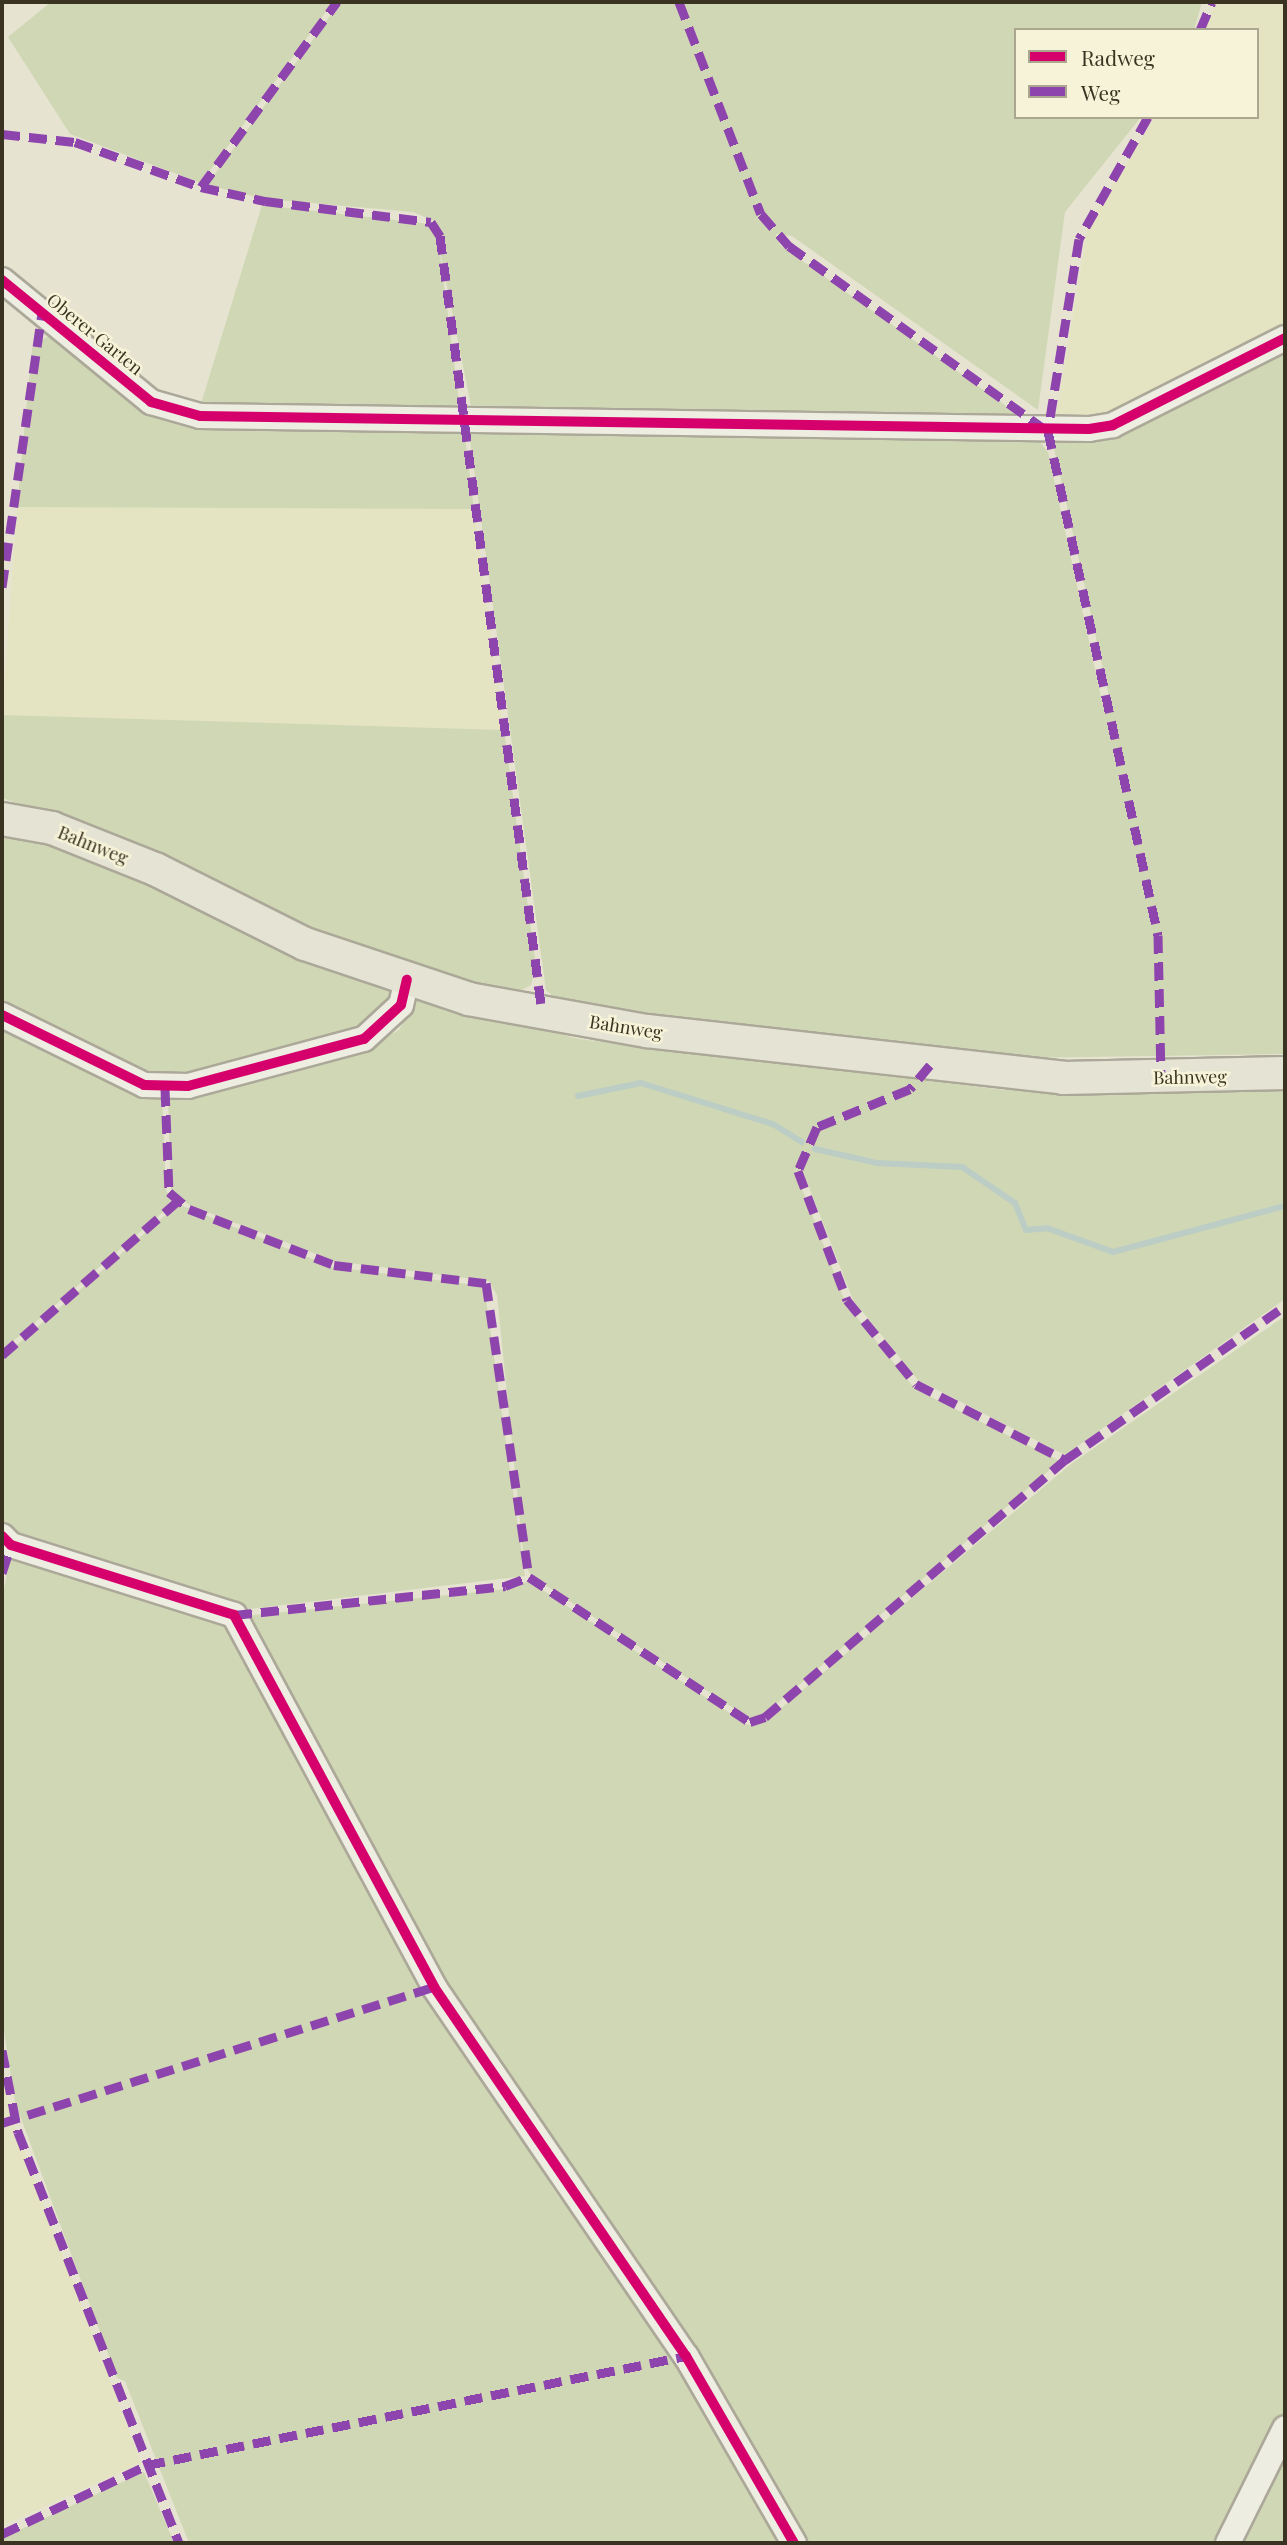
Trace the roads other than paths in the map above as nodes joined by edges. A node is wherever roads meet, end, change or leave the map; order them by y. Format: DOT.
graph roads {
  1 [pos="2,280"];
  2 [pos="1285,338"];
  3 [pos="2,818"];
  4 [pos="407,980"];
  5 [pos="2,1015"];
  6 [pos="1285,1073"];
  7 [pos="2,1536"];
  8 [pos="1285,2428"];
  9 [pos="794,2543"];
  10 [pos="1228,2543"];
  1 -- 2 [label="street, Oberer Garten"];
  3 -- 4 [label="main road, Bahnweg"];
  4 -- 5 [label="street"];
  4 -- 6 [label="main road, Bahnweg"];
  7 -- 9 [label="street"];
  8 -- 10 [label="street"];
}
